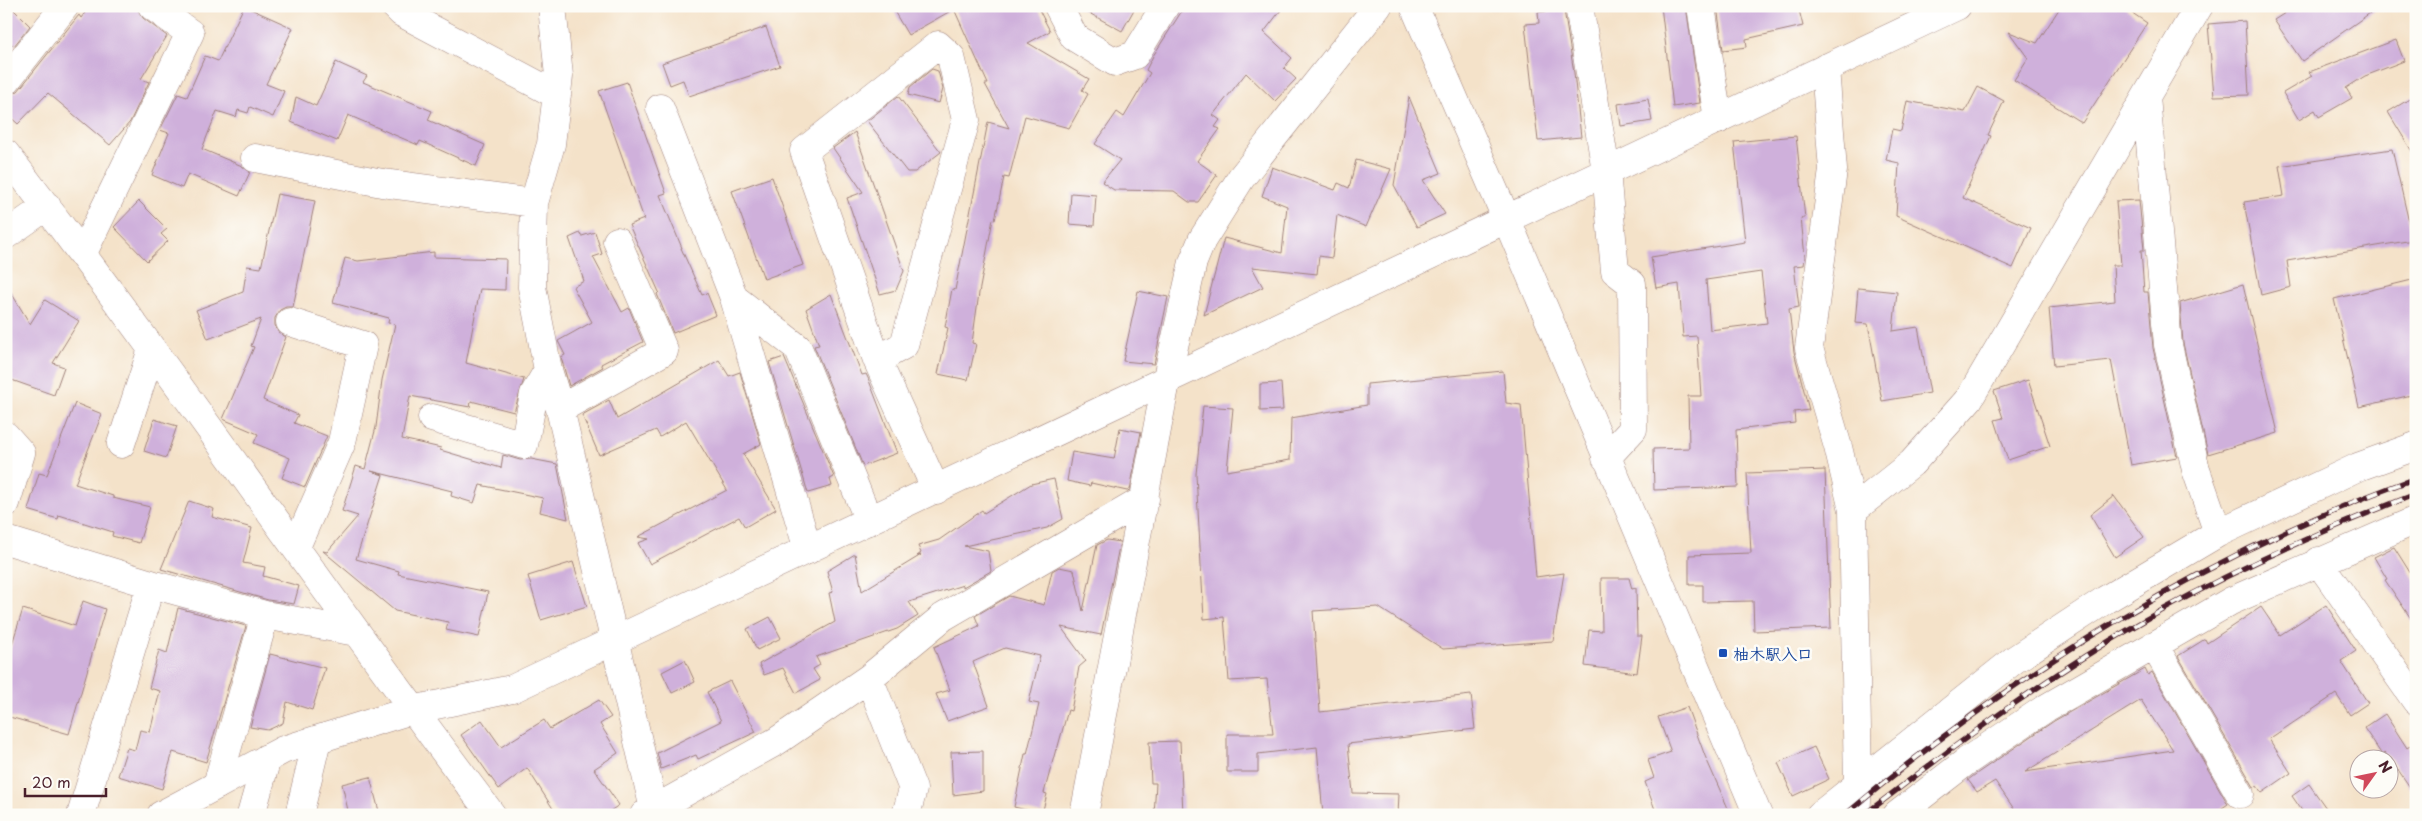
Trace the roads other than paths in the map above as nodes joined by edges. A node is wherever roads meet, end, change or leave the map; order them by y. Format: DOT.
graph roads {
  1 [pos="66,6"];
  2 [pos="152,6"];
  3 [pos="395,6"];
  4 [pos="552,6"];
  5 [pos="1058,6"];
  6 [pos="1165,6"];
  7 [pos="1378,6"];
  8 [pos="1414,6"];
  9 [pos="1579,6"];
  10 [pos="1701,6"];
  11 [pos="1957,6"];
  12 [pos="2199,6"];
  13 [pos="1825,68"];
  14 [pos="6,81"];
  15 [pos="557,95"];
  16 [pos="2146,97"];
  17 [pos="660,108"];
  18 [pos="1718,120"];
  19 [pos="6,154"];
  20 [pos="255,158"];
  21 [pos="1606,171"];
  22 [pos="534,203"];
  23 [pos="47,206"];
  24 [pos="1507,220"];
  25 [pos="6,235"];
  26 [pos="617,241"];
  27 [pos="83,253"];
  28 [pos="734,298"];
  29 [pos="290,322"];
  30 [pos="152,349"];
  31 [pos="877,360"];
  32 [pos="548,370"];
  33 [pos="1166,382"];
  34 [pos="560,409"];
  35 [pos="432,418"];
  36 [pos="6,436"];
  37 [pos="121,444"];
  38 [pos="2416,446"];
  39 [pos="1606,458"];
  40 [pos="936,490"];
  41 [pos="1145,499"];
  42 [pos="6,503"];
  43 [pos="1853,510"];
  44 [pos="2416,520"];
  45 [pos="870,521"];
  46 [pos="2218,533"];
  47 [pos="6,540"];
  48 [pos="296,547"];
  49 [pos="808,550"];
  50 [pos="2318,561"];
  51 [pos="151,584"];
  52 [pos="265,615"];
  53 [pos="356,632"];
  54 [pos="614,642"];
  55 [pos="2154,645"];
  56 [pos="869,678"];
  57 [pos="2416,701"];
  58 [pos="412,710"];
  59 [pos="317,740"];
  60 [pos="267,758"];
  61 [pos="217,785"];
  62 [pos="1858,785"];
  63 [pos="2240,794"];
  64 [pos="649,812"];
  65 [pos="81,815"];
  66 [pos="161,815"];
  67 [pos="251,815"];
  68 [pos="299,815"];
  69 [pos="492,815"];
  70 [pos="906,815"];
  71 [pos="1084,815"];
  72 [pos="1758,815"];
  73 [pos="1820,815"];
  74 [pos="1856,815"];
  75 [pos="1897,815"];
  1 -- 14 [label="street"];
  2 -- 27 [label="street"];
  3 -- 15 [label="street"];
  4 -- 15 [label="street"];
  5 -- 6 [label="street"];
  7 -- 33 [label="street"];
  8 -- 24 [label="street"];
  9 -- 21 [label="street"];
  10 -- 18 [label="street"];
  11 -- 13 [label="street"];
  12 -- 16 [label="street"];
  13 -- 18 [label="street"];
  13 -- 43 [label="street"];
  15 -- 22 [label="street"];
  16 -- 43 [label="street"];
  16 -- 46 [label="street"];
  17 -- 28 [label="street"];
  18 -- 21 [label="street"];
  19 -- 23 [label="street"];
  20 -- 22 [label="street"];
  21 -- 24 [label="street"];
  21 -- 39 [label="street"];
  22 -- 32 [label="street"];
  23 -- 25 [label="street"];
  23 -- 27 [label="street"];
  24 -- 33 [label="street"];
  24 -- 39 [label="street"];
  26 -- 34 [label="street"];
  27 -- 30 [label="street"];
  28 -- 45 [label="street"];
  28 -- 49 [label="street"];
  29 -- 48 [label="street"];
  30 -- 37 [label="street"];
  30 -- 48 [label="street"];
  31 -- 31 [label="street"];
  31 -- 40 [label="street"];
  32 -- 34 [label="street"];
  32 -- 35 [label="street"];
  33 -- 40 [label="street"];
  33 -- 41 [label="street"];
  34 -- 54 [label="street"];
  36 -- 42 [label="street"];
  38 -- 46 [label="street"];
  39 -- 72 [label="street"];
  40 -- 45 [label="street"];
  41 -- 56 [label="street"];
  41 -- 71 [label="street"];
  43 -- 62 [label="street"];
  44 -- 50 [label="street"];
  45 -- 49 [label="street"];
  46 -- 62 [label="street"];
  47 -- 51 [label="street"];
  48 -- 53 [label="street"];
  49 -- 54 [label="street"];
  50 -- 55 [label="street"];
  50 -- 57 [label="street"];
  51 -- 52 [label="street"];
  51 -- 65 [label="street"];
  52 -- 53 [label="street"];
  52 -- 61 [label="street"];
  53 -- 58 [label="street"];
  54 -- 58 [label="street"];
  54 -- 64 [label="street"];
  55 -- 63 [label="street"];
  55 -- 75 [label="street"];
  56 -- 64 [label="street"];
  56 -- 70 [label="street"];
  58 -- 59 [label="street"];
  58 -- 69 [label="street"];
  59 -- 60 [label="street"];
  59 -- 68 [label="street"];
  60 -- 61 [label="street"];
  60 -- 67 [label="street"];
  61 -- 66 [label="street"];
  62 -- 73 [label="street"];
  62 -- 74 [label="street"];
}
